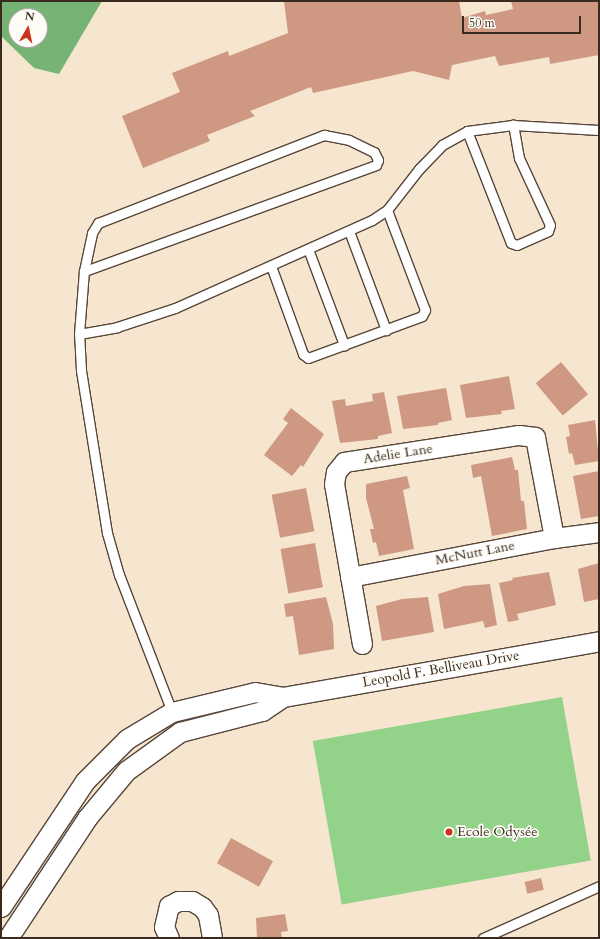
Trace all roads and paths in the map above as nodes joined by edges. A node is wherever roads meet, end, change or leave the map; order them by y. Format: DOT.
graph roads {
  1 [pos="513,125"];
  2 [pos="599,130"];
  3 [pos="466,131"];
  4 [pos="387,210"];
  5 [pos="349,230"];
  6 [pos="308,249"];
  7 [pos="270,266"];
  8 [pos="84,271"];
  9 [pos="386,330"];
  10 [pos="79,334"];
  11 [pos="344,345"];
  12 [pos="599,532"];
  13 [pos="554,538"];
  14 [pos="350,577"];
  15 [pos="599,641"];
  16 [pos="362,644"];
  17 [pos="283,697"];
  18 [pos="172,712"];
  19 [pos="180,732"];
  20 [pos="599,886"];
  21 [pos="1,907"];
  22 [pos="8,938"];
  23 [pos="168,938"];
  24 [pos="212,938"];
  25 [pos="483,938"];
  1 -- 2 [label="lane"];
  1 -- 3 [label="lane"];
  1 -- 3 [label="lane"];
  3 -- 4 [label="lane"];
  4 -- 5 [label="lane"];
  4 -- 9 [label="lane"];
  5 -- 6 [label="lane"];
  5 -- 9 [label="lane"];
  6 -- 7 [label="lane"];
  6 -- 11 [label="lane"];
  7 -- 10 [label="lane"];
  7 -- 11 [label="lane"];
  8 -- 8 [label="lane"];
  8 -- 10 [label="lane"];
  9 -- 11 [label="lane"];
  10 -- 18 [label="lane"];
  12 -- 13 [label="street, McNutt Lane"];
  13 -- 14 [label="street, McNutt Lane"];
  13 -- 14 [label="street, Adelie Lane"];
  14 -- 16 [label="street, Adelie Lane"];
  15 -- 17 [label="street, Leopold F. Belliveau Drive"];
  17 -- 18 [label="street, Leopold F. Belliveau Drive"];
  17 -- 19 [label="street, Leopold F. Belliveau Drive"];
  18 -- 19 [label="street"];
  18 -- 21 [label="street, Leopold F. Belliveau Drive"];
  19 -- 22 [label="street, Leopold F. Belliveau Drive"];
  20 -- 25 [label="lane"];
  23 -- 24 [label="street"];
}
